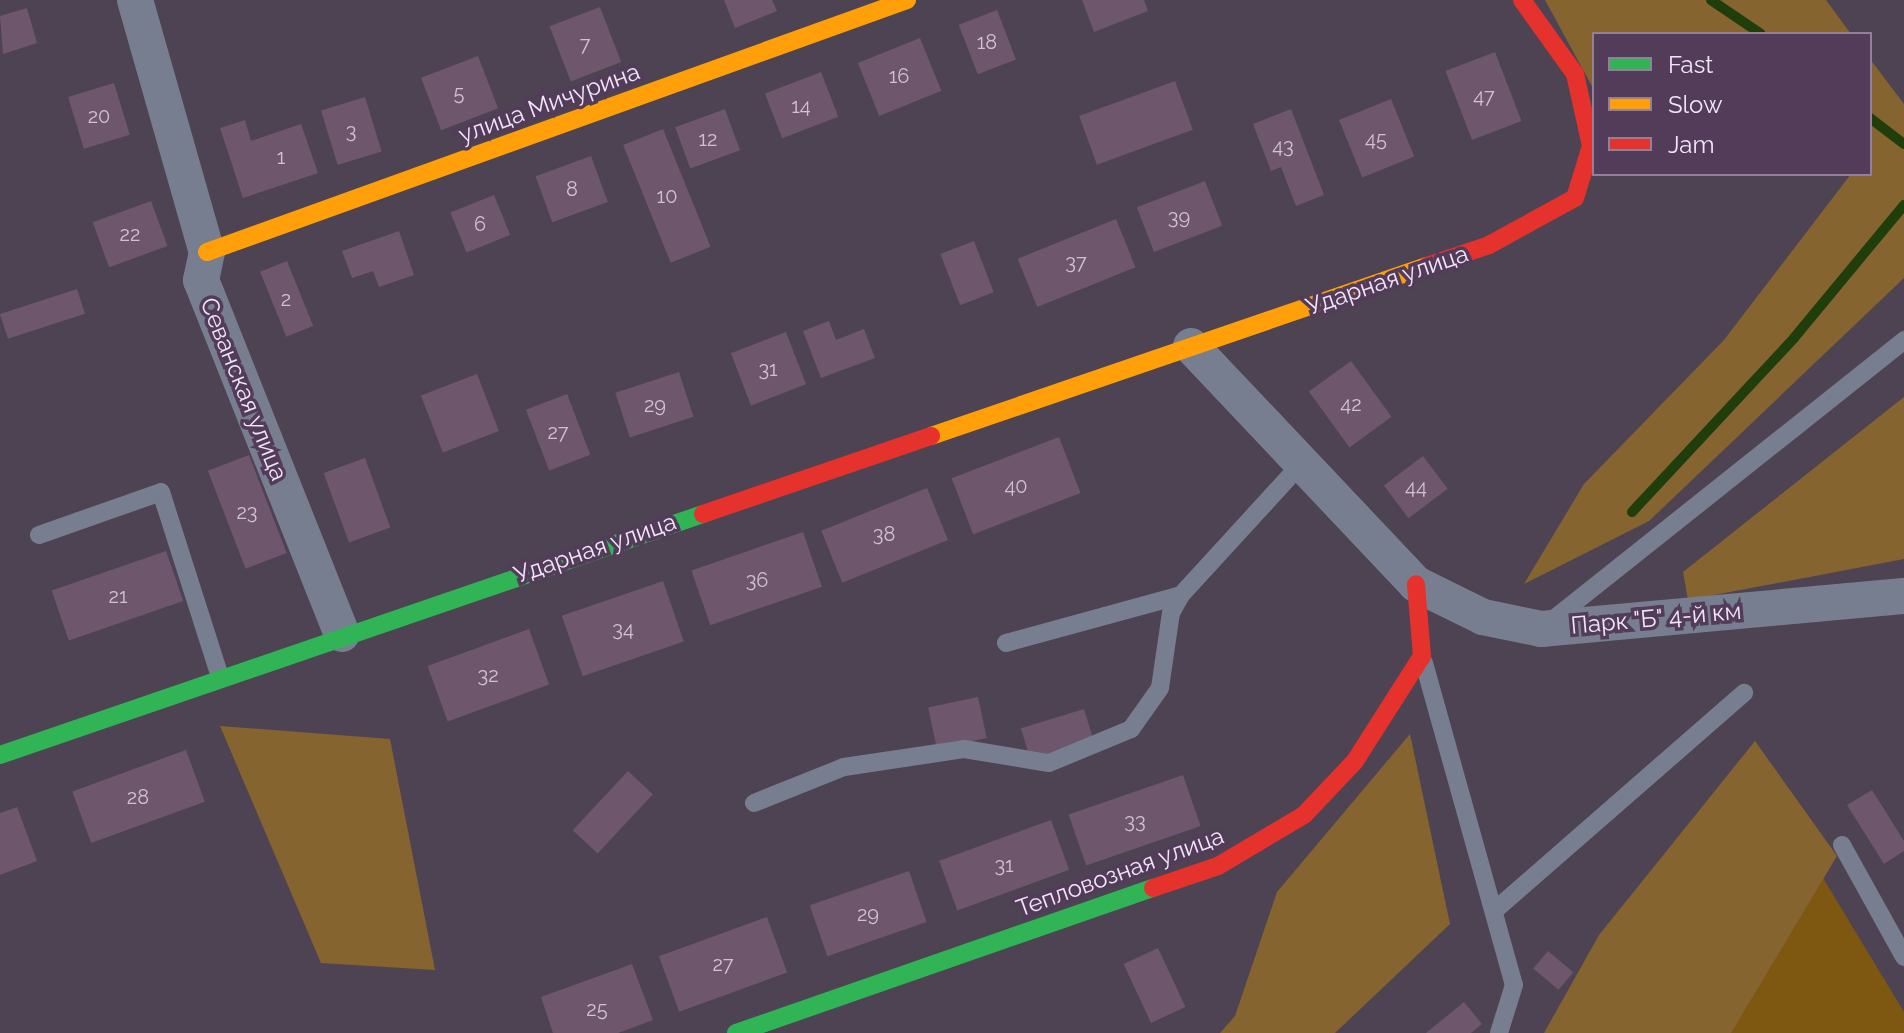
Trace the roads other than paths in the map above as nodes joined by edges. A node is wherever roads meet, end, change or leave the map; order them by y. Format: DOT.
graph roads {
  1 [pos="135,0"];
  2 [pos="907,0"];
  3 [pos="1522,0"];
  4 [pos="207,252"];
  5 [pos="1904,340"];
  6 [pos="1191,346"];
  7 [pos="1303,462"];
  8 [pos="39,535"];
  9 [pos="1416,584"];
  10 [pos="1181,595"];
  11 [pos="1904,596"];
  12 [pos="1541,629"];
  13 [pos="342,634"];
  14 [pos="1006,643"];
  15 [pos="1422,656"];
  16 [pos="220,677"];
  17 [pos="1744,693"];
  18 [pos="0,755"];
  19 [pos="754,803"];
  20 [pos="1842,845"];
  21 [pos="1494,911"];
  22 [pos="1904,957"];
  23 [pos="736,1033"];
  24 [pos="1499,1033"];
  1 -- 4 [label="street, Севанская улица"];
  2 -- 4 [label="street, улица Мичурина"];
  3 -- 6 [label="street, Ударная улица"];
  4 -- 13 [label="street, Севанская улица"];
  5 -- 12 [label="lane"];
  6 -- 7 [label="street"];
  6 -- 13 [label="street, Ударная улица"];
  7 -- 9 [label="street"];
  7 -- 10 [label="lane"];
  8 -- 16 [label="lane"];
  9 -- 12 [label="street, Парк \"Б\" 4-й км"];
  9 -- 15 [label="street"];
  10 -- 14 [label="lane"];
  10 -- 19 [label="lane"];
  11 -- 12 [label="street, Парк \"Б\" 4-й км"];
  13 -- 16 [label="street, Ударная улица"];
  15 -- 21 [label="lane"];
  15 -- 23 [label="street, Тепловозная улица"];
  16 -- 18 [label="street, Ударная улица"];
  17 -- 21 [label="lane"];
  20 -- 22 [label="lane"];
  21 -- 24 [label="lane"];
}
